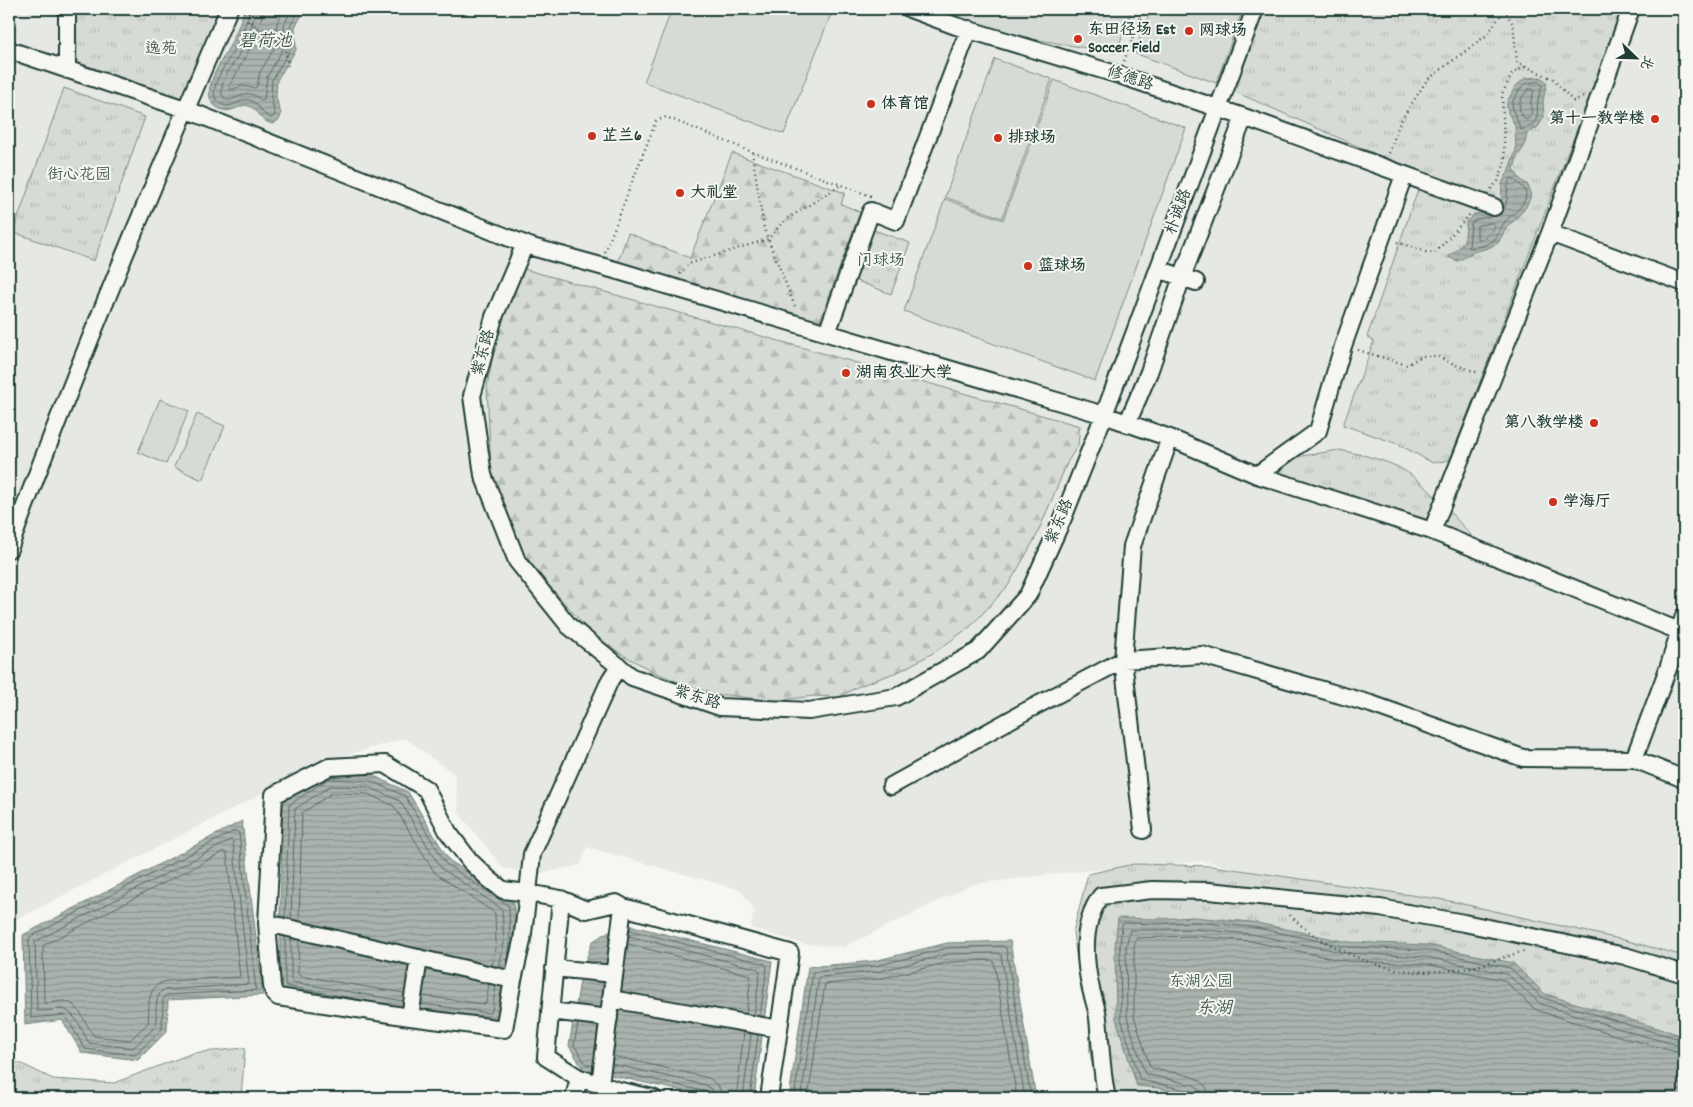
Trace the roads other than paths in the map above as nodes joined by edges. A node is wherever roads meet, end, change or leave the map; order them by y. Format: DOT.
graph roads {
  1 [pos="67,9"];
  2 [pos="910,9"];
  3 [pos="1255,9"];
  4 [pos="1631,9"];
  5 [pos="235,10"];
  6 [pos="963,28"];
  7 [pos="9,50"];
  8 [pos="68,70"];
  9 [pos="1217,108"];
  10 [pos="185,109"];
  11 [pos="1244,117"];
  12 [pos="1404,175"];
  13 [pos="1487,205"];
  14 [pos="1550,233"];
  15 [pos="525,244"];
  16 [pos="1158,269"];
  17 [pos="1189,280"];
  18 [pos="1684,283"];
  19 [pos="827,333"];
  20 [pos="1104,415"];
  21 [pos="1127,424"];
  22 [pos="1170,438"];
  23 [pos="1257,475"];
  24 [pos="1432,531"];
  25 [pos="9,549"];
  26 [pos="1684,616"];
  27 [pos="1681,632"];
  28 [pos="1123,660"];
  29 [pos="619,666"];
  30 [pos="1634,759"];
  31 [pos="1684,779"];
  32 [pos="891,786"];
  33 [pos="1143,830"];
  34 [pos="528,893"];
  35 [pos="561,899"];
  36 [pos="623,911"];
  37 [pos="271,924"];
  38 [pos="419,958"];
  39 [pos="554,968"];
  40 [pos="614,974"];
  41 [pos="1684,974"];
  42 [pos="512,980"];
  43 [pos="611,999"];
  44 [pos="550,1011"];
  45 [pos="410,1016"];
  46 [pos="609,1018"];
  47 [pos="774,1028"];
  48 [pos="580,1078"];
  49 [pos="601,1081"];
  50 [pos="574,1098"];
  51 [pos="653,1098"];
  52 [pos="769,1098"];
  53 [pos="1107,1098"];
  1 -- 8 [label="street"];
  2 -- 6 [label="street, 修德路"];
  3 -- 9 [label="street, 朴诚路"];
  4 -- 14 [label="street"];
  5 -- 10 [label="street"];
  6 -- 9 [label="street, 修德路"];
  6 -- 19 [label="street"];
  7 -- 8 [label="street"];
  8 -- 10 [label="street"];
  9 -- 11 [label="street, 修德路"];
  9 -- 16 [label="street, 朴诚路"];
  10 -- 15 [label="street"];
  10 -- 25 [label="street"];
  11 -- 12 [label="street, 修德路"];
  11 -- 17 [label="street"];
  12 -- 13 [label="street, 修德路"];
  12 -- 23 [label="street"];
  14 -- 18 [label="street"];
  14 -- 24 [label="street"];
  15 -- 19 [label="street"];
  15 -- 29 [label="street, 紫东路"];
  16 -- 17 [label="street"];
  16 -- 20 [label="street, 朴诚路"];
  17 -- 21 [label="street"];
  19 -- 20 [label="street"];
  20 -- 21 [label="street"];
  20 -- 29 [label="street, 紫东路"];
  21 -- 22 [label="street"];
  22 -- 23 [label="street"];
  22 -- 28 [label="street"];
  23 -- 24 [label="street"];
  24 -- 27 [label="street"];
  26 -- 27 [label="street"];
  27 -- 30 [label="street"];
  28 -- 30 [label="street"];
  28 -- 32 [label="street"];
  28 -- 33 [label="street"];
  29 -- 34 [label="street"];
  30 -- 31 [label="street"];
  34 -- 35 [label="street"];
  34 -- 37 [label="street"];
  34 -- 42 [label="street"];
  35 -- 36 [label="street"];
  35 -- 39 [label="street"];
  36 -- 40 [label="street"];
  36 -- 47 [label="street"];
  37 -- 38 [label="street"];
  37 -- 45 [label="street"];
  38 -- 42 [label="street"];
  38 -- 45 [label="street"];
  39 -- 40 [label="street"];
  39 -- 44 [label="street"];
  40 -- 43 [label="street"];
  41 -- 53 [label="street"];
  42 -- 45 [label="street"];
  43 -- 46 [label="street"];
  43 -- 47 [label="street"];
  44 -- 46 [label="street"];
  44 -- 48 [label="street"];
  46 -- 49 [label="street"];
  47 -- 52 [label="street"];
  48 -- 49 [label="street"];
  48 -- 50 [label="street"];
  49 -- 51 [label="street"];
}
